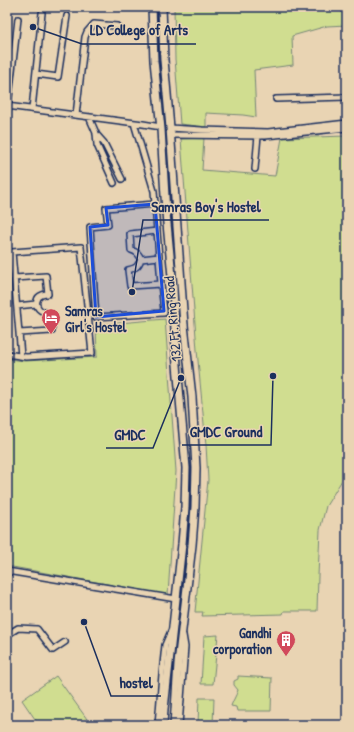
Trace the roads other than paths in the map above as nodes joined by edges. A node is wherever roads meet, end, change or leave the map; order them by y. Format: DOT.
graph roads {
  1 [pos="152,7"];
  2 [pos="162,7"];
  3 [pos="42,13"];
  4 [pos="67,16"];
  5 [pos="18,19"];
  6 [pos="117,26"];
  7 [pos="36,74"];
  8 [pos="347,97"];
  9 [pos="276,99"];
  10 [pos="8,106"];
  11 [pos="32,110"];
  12 [pos="76,115"];
  13 [pos="89,117"];
  14 [pos="134,123"];
  15 [pos="347,123"];
  16 [pos="161,128"];
  17 [pos="347,128"];
  18 [pos="171,131"];
  19 [pos="96,134"];
  20 [pos="258,136"];
  21 [pos="255,169"];
  22 [pos="122,179"];
  23 [pos="114,183"];
  24 [pos="155,204"];
  25 [pos="157,231"];
  26 [pos="159,257"];
  27 [pos="141,259"];
  28 [pos="14,278"];
  29 [pos="161,284"];
  30 [pos="36,304"];
  31 [pos="17,306"];
  32 [pos="19,332"];
  33 [pos="7,354"];
  34 [pos="21,356"];
  35 [pos="7,571"];
  36 [pos="176,599"];
  37 [pos="173,626"];
  38 [pos="182,628"];
  39 [pos="7,629"];
  40 [pos="65,642"];
  41 [pos="158,725"];
  42 [pos="163,725"];
  43 [pos="174,725"];
  44 [pos="179,725"];
  1 -- 16 [label="main road, 132 Ft. Ring Road"];
  2 -- 18 [label="main road, 132 Ft. Ring Road"];
  3 -- 7 [label="street"];
  4 -- 7 [label="street"];
  5 -- 10 [label="street"];
  6 -- 12 [label="street"];
  7 -- 11 [label="street"];
  8 -- 9 [label="street"];
  10 -- 11 [label="street"];
  11 -- 12 [label="street"];
  12 -- 13 [label="street"];
  13 -- 14 [label="street"];
  13 -- 19 [label="street"];
  14 -- 16 [label="street"];
  14 -- 24 [label="street"];
  15 -- 18 [label="street"];
  16 -- 36 [label="main road, 132 Ft. Ring Road"];
  17 -- 20 [label="street"];
  18 -- 20 [label="street"];
  18 -- 38 [label="main road, 132 Ft. Ring Road"];
  19 -- 22 [label="street"];
  19 -- 23 [label="street"];
  20 -- 21 [label="street"];
  24 -- 25 [label="street"];
  24 -- 29 [label="street"];
  25 -- 26 [label="street"];
  25 -- 27 [label="street"];
  26 -- 27 [label="street"];
  26 -- 29 [label="street"];
  27 -- 29 [label="street"];
  28 -- 30 [label="street"];
  28 -- 31 [label="street"];
  28 -- 34 [label="street"];
  30 -- 31 [label="street"];
  30 -- 32 [label="street"];
  31 -- 32 [label="street"];
  32 -- 34 [label="street"];
  33 -- 34 [label="street"];
  35 -- 36 [label="street"];
  36 -- 37 [label="main road, 132 Ft. Ring Road"];
  37 -- 41 [label="street"];
  37 -- 42 [label="main road, 132 Ft. Ring Road"];
  38 -- 43 [label="main road, 132 Ft. Ring Road"];
  38 -- 44 [label="street"];
  39 -- 40 [label="street"];
}
